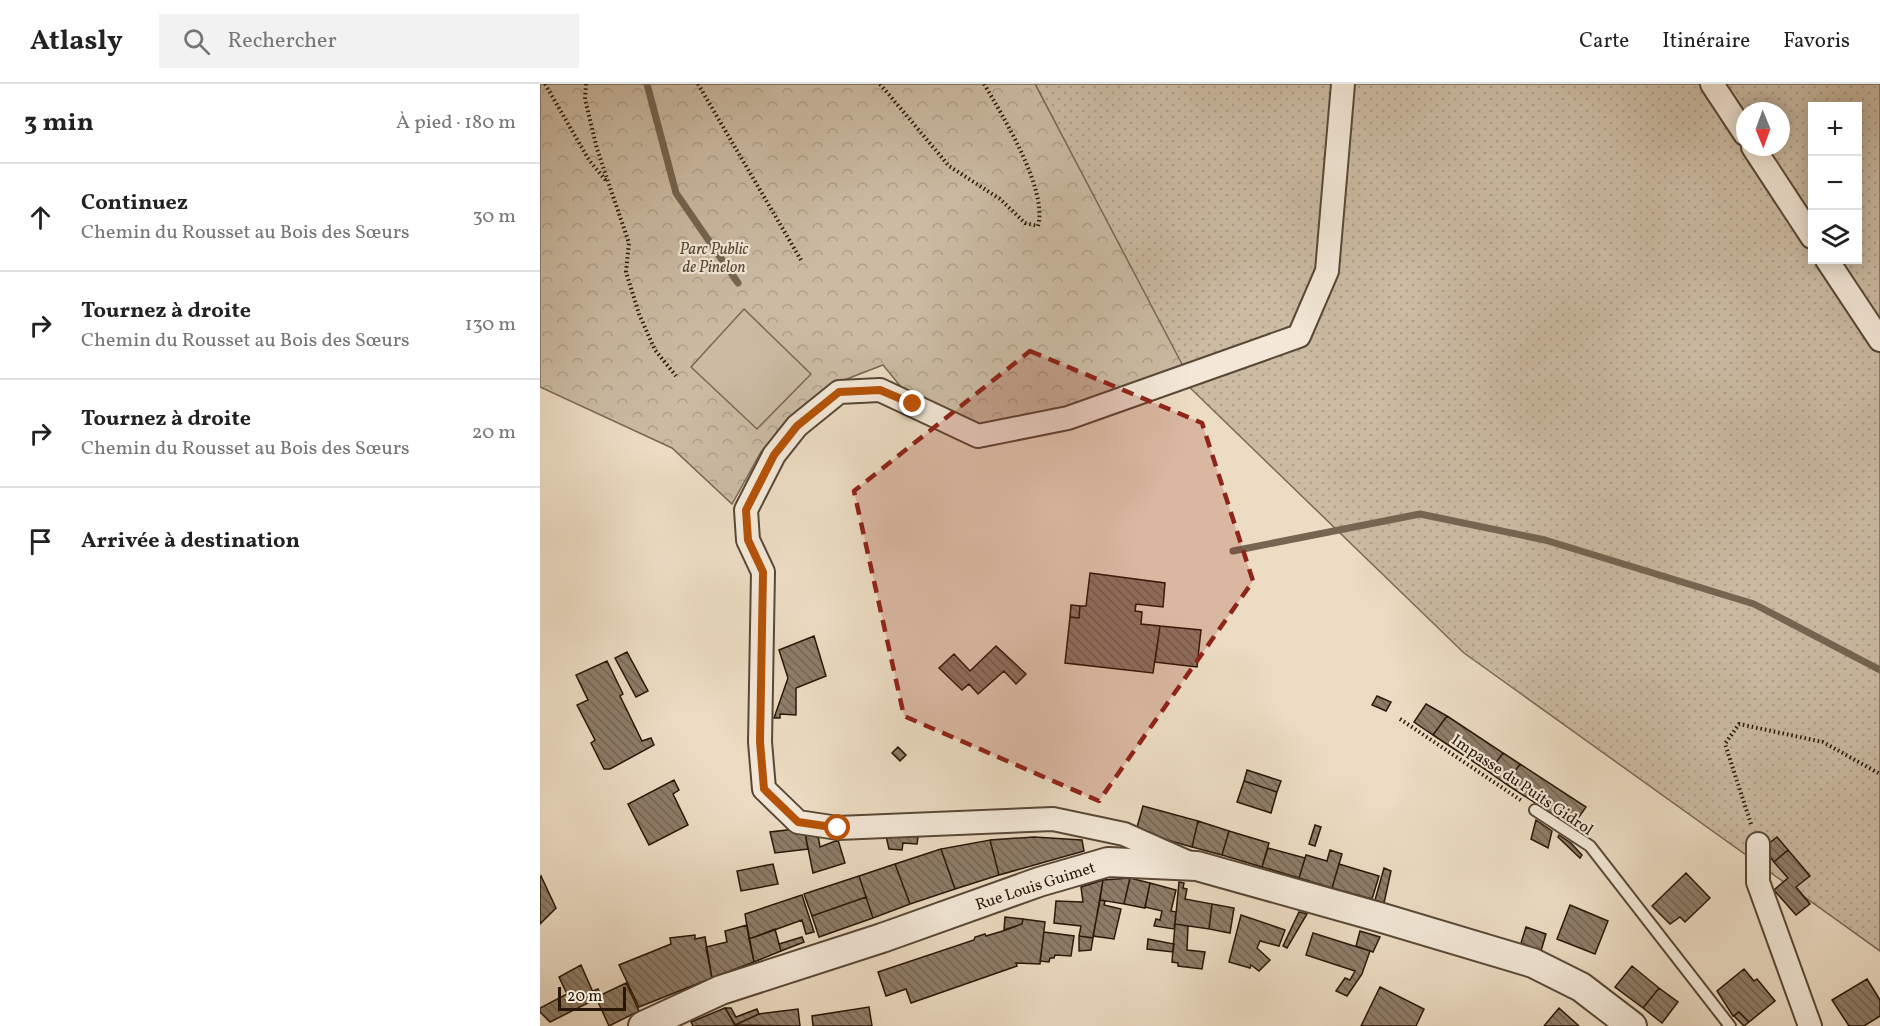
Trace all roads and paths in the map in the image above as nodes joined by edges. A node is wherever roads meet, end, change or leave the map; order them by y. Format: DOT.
graph roads {
  1 [pos="545,84"];
  2 [pos="586,84"];
  3 [pos="698,84"];
  4 [pos="880,84"];
  5 [pos="984,84"];
  6 [pos="1344,84"];
  7 [pos="1712,84"];
  8 [pos="1736,120"];
  9 [pos="1759,156"];
  10 [pos="610,185"];
  11 [pos="1808,231"];
  12 [pos="801,260"];
  13 [pos="1830,264"];
  14 [pos="1880,340"];
  15 [pos="676,376"];
  16 [pos="1401,719"];
  17 [pos="1880,774"];
  18 [pos="1535,810"];
  19 [pos="1758,844"];
  20 [pos="1197,866"];
  21 [pos="643,1026"];
  22 [pos="1632,1026"];
  23 [pos="1730,1026"];
  24 [pos="1810,1026"];
  1 -- 10 [label="path"];
  2 -- 10 [label="path"];
  3 -- 12 [label="path"];
  4 -- 5 [label="path"];
  6 -- 20 [label="street"];
  7 -- 8 [label="street"];
  9 -- 11 [label="street"];
  10 -- 15 [label="path"];
  13 -- 14 [label="street"];
  16 -- 18 [label="path, Impasse du Puits Gidrol"];
  17 -- 19 [label="path"];
  18 -- 23 [label="lane, Impasse du Puits Gidrol"];
  19 -- 24 [label="street"];
  20 -- 21 [label="street, Rue Louis Guimet"];
  20 -- 22 [label="street, Rue Louis Guimet"];
}
